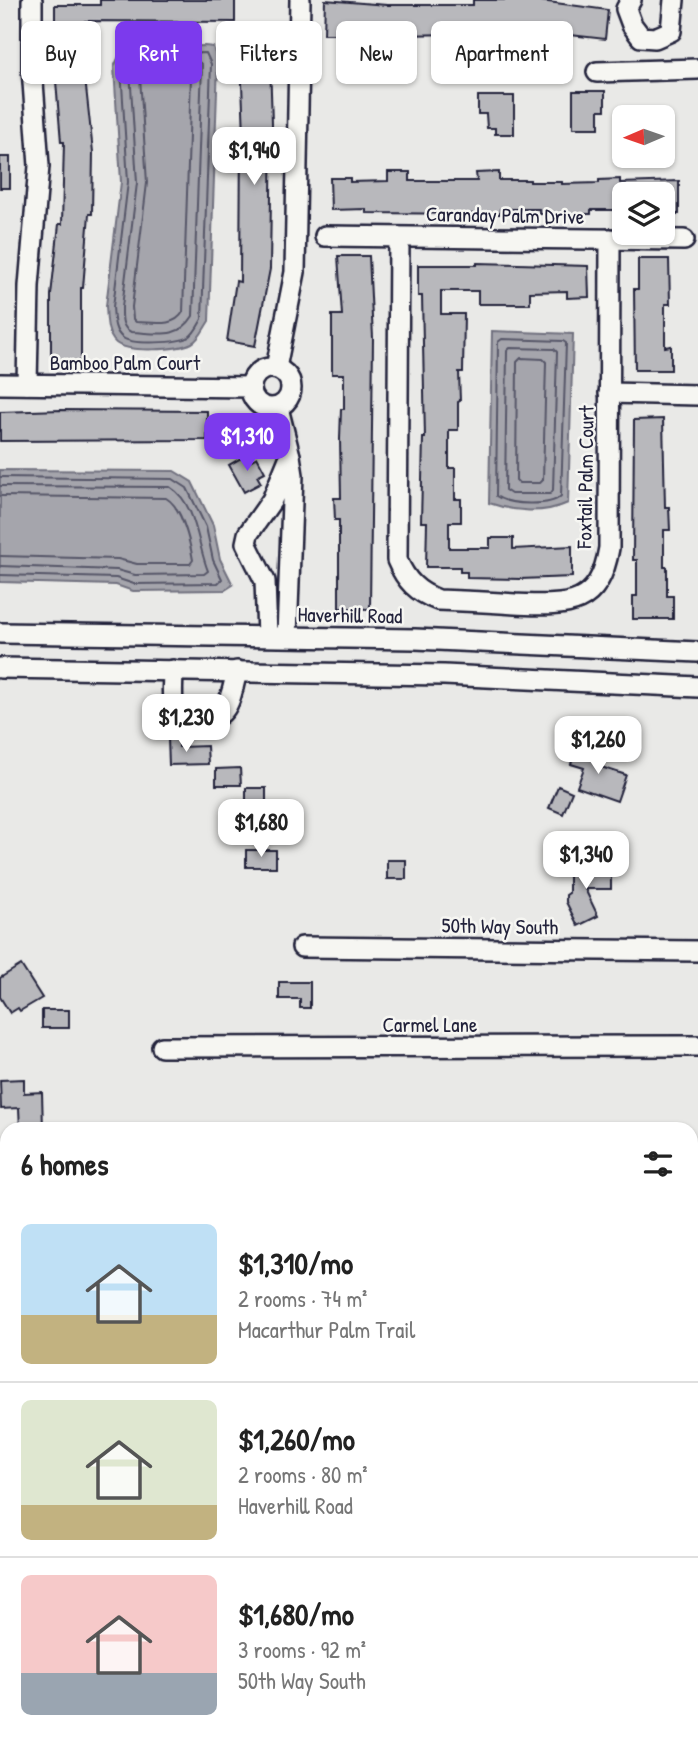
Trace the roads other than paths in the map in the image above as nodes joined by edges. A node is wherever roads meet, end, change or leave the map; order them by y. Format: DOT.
graph roads {
  1 [pos="32,0"];
  2 [pos="300,0"];
  3 [pos="631,0"];
  4 [pos="674,0"];
  5 [pos="698,69"];
  6 [pos="597,72"];
  7 [pos="325,236"];
  8 [pos="399,237"];
  9 [pos="610,239"];
  10 [pos="684,240"];
  11 [pos="276,368"];
  12 [pos="0,384"];
  13 [pos="27,384"];
  14 [pos="250,387"];
  15 [pos="609,393"];
  16 [pos="698,395"];
  17 [pos="278,408"];
  18 [pos="290,456"];
  19 [pos="0,633"];
  20 [pos="267,636"];
  21 [pos="288,636"];
  22 [pos="698,652"];
  23 [pos="0,668"];
  24 [pos="173,670"];
  25 [pos="237,671"];
  26 [pos="698,687"];
  27 [pos="302,947"];
  28 [pos="698,951"];
  29 [pos="698,1046"];
  30 [pos="162,1047"];
  1 -- 13 [label="street"];
  2 -- 11 [label="street"];
  3 -- 4 [label="street"];
  5 -- 6 [label="street"];
  7 -- 8 [label="street, Caranday Palm Drive"];
  8 -- 9 [label="street, Caranday Palm Drive"];
  8 -- 15 [label="street, Foxtail Palm Court"];
  9 -- 10 [label="street, Caranday Palm Drive"];
  9 -- 15 [label="street, Foxtail Palm Court"];
  11 -- 14 [label="street"];
  11 -- 17 [label="street"];
  12 -- 13 [label="street, Bamboo Palm Court"];
  13 -- 14 [label="street, Bamboo Palm Court"];
  14 -- 17 [label="street"];
  15 -- 16 [label="street"];
  17 -- 18 [label="street"];
  18 -- 20 [label="street"];
  18 -- 21 [label="street"];
  19 -- 20 [label="street, Haverhill Road"];
  20 -- 21 [label="street, Haverhill Road"];
  21 -- 22 [label="street, Haverhill Road"];
  23 -- 24 [label="street"];
  24 -- 25 [label="street"];
  24 -- 25 [label="street"];
  25 -- 26 [label="street"];
  27 -- 28 [label="street, 50th Way South"];
  29 -- 30 [label="street, Carmel Lane"];
}
